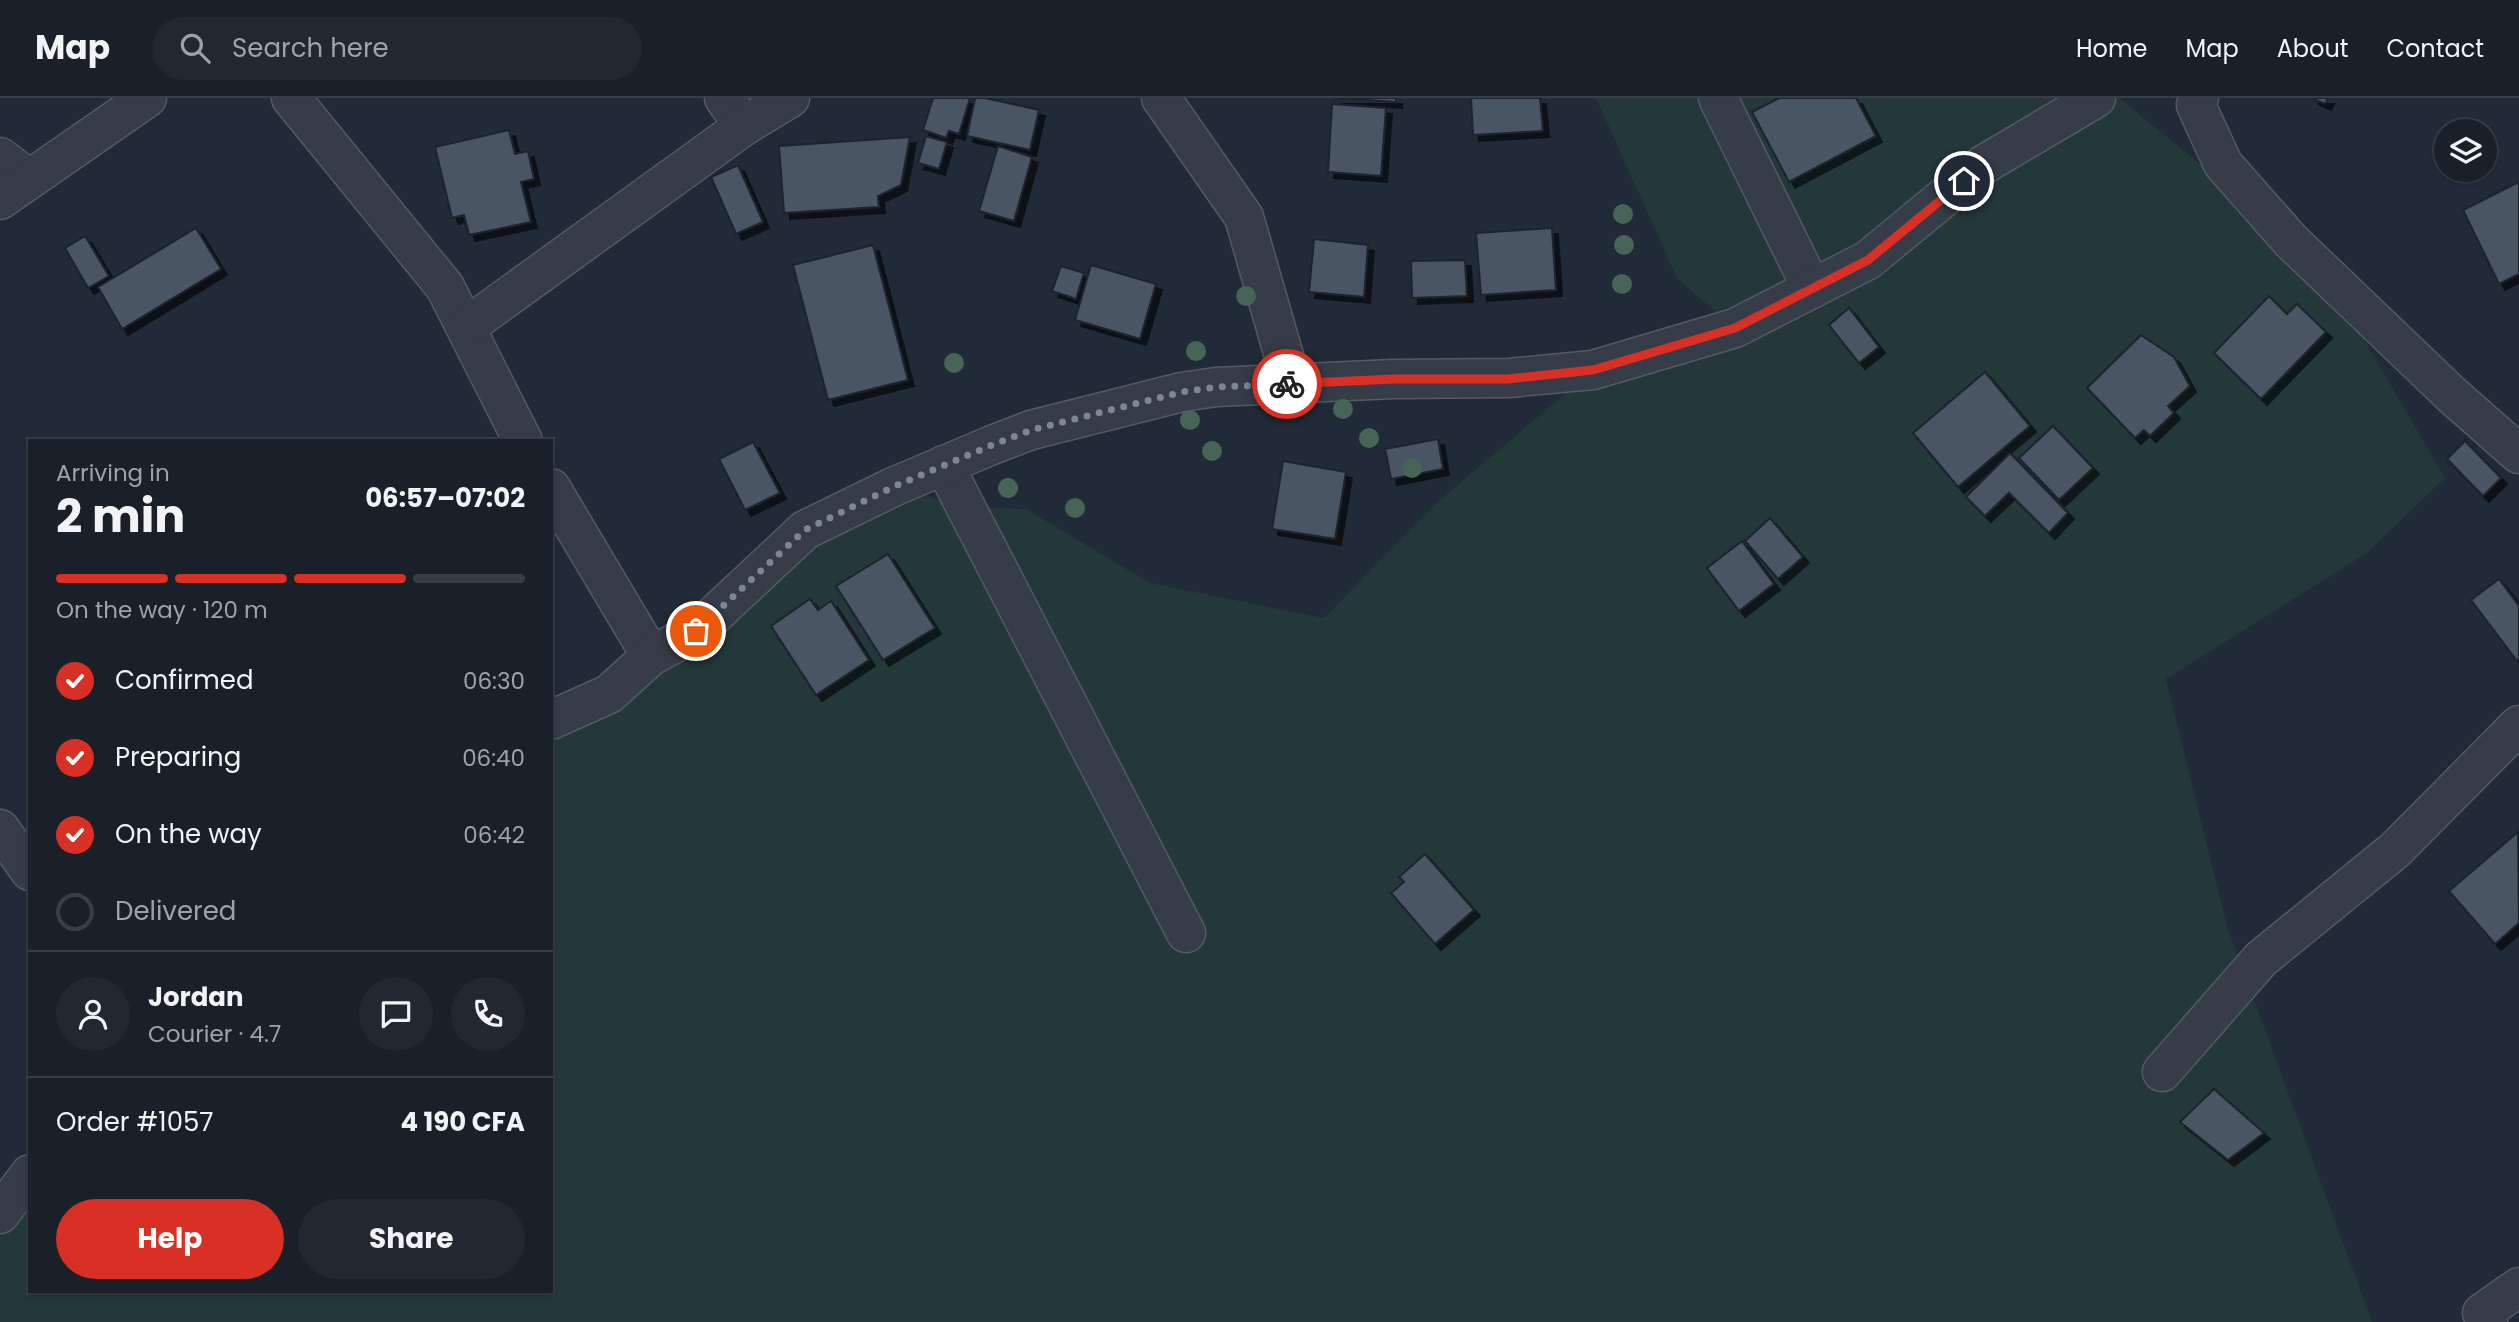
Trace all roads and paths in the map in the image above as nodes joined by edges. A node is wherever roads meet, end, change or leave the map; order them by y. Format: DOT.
graph roads {
  1 [pos="147,98"];
  2 [pos="291,98"];
  3 [pos="790,98"];
  4 [pos="1161,98"];
  5 [pos="1718,98"];
  6 [pos="2096,98"];
  7 [pos="2199,98"];
  8 [pos="734,112"];
  9 [pos="10,178"];
  10 [pos="1812,289"];
  11 [pos="466,327"];
  12 [pos="1292,384"];
  13 [pos="522,439"];
  14 [pos="2519,454"];
  15 [pos="944,466"];
  16 [pos="553,491"];
  17 [pos="651,656"];
  18 [pos="553,719"];
  19 [pos="2519,725"];
  20 [pos="0,828"];
  21 [pos="28,868"];
  22 [pos="1186,933"];
  23 [pos="2162,1072"];
  24 [pos="28,1177"];
  25 [pos="0,1214"];
  26 [pos="2519,1287"];
  27 [pos="2488,1322"];
  1 -- 9 [label="street"];
  2 -- 11 [label="street"];
  3 -- 8 [label="street"];
  4 -- 12 [label="street"];
  5 -- 10 [label="street"];
  6 -- 10 [label="street"];
  7 -- 14 [label="street"];
  8 -- 11 [label="street"];
  10 -- 12 [label="street"];
  11 -- 13 [label="street"];
  12 -- 15 [label="street"];
  15 -- 17 [label="street"];
  15 -- 22 [label="street"];
  16 -- 17 [label="street"];
  17 -- 18 [label="street"];
  19 -- 23 [label="street"];
  20 -- 21 [label="street"];
  24 -- 25 [label="street"];
  26 -- 27 [label="street"];
}
